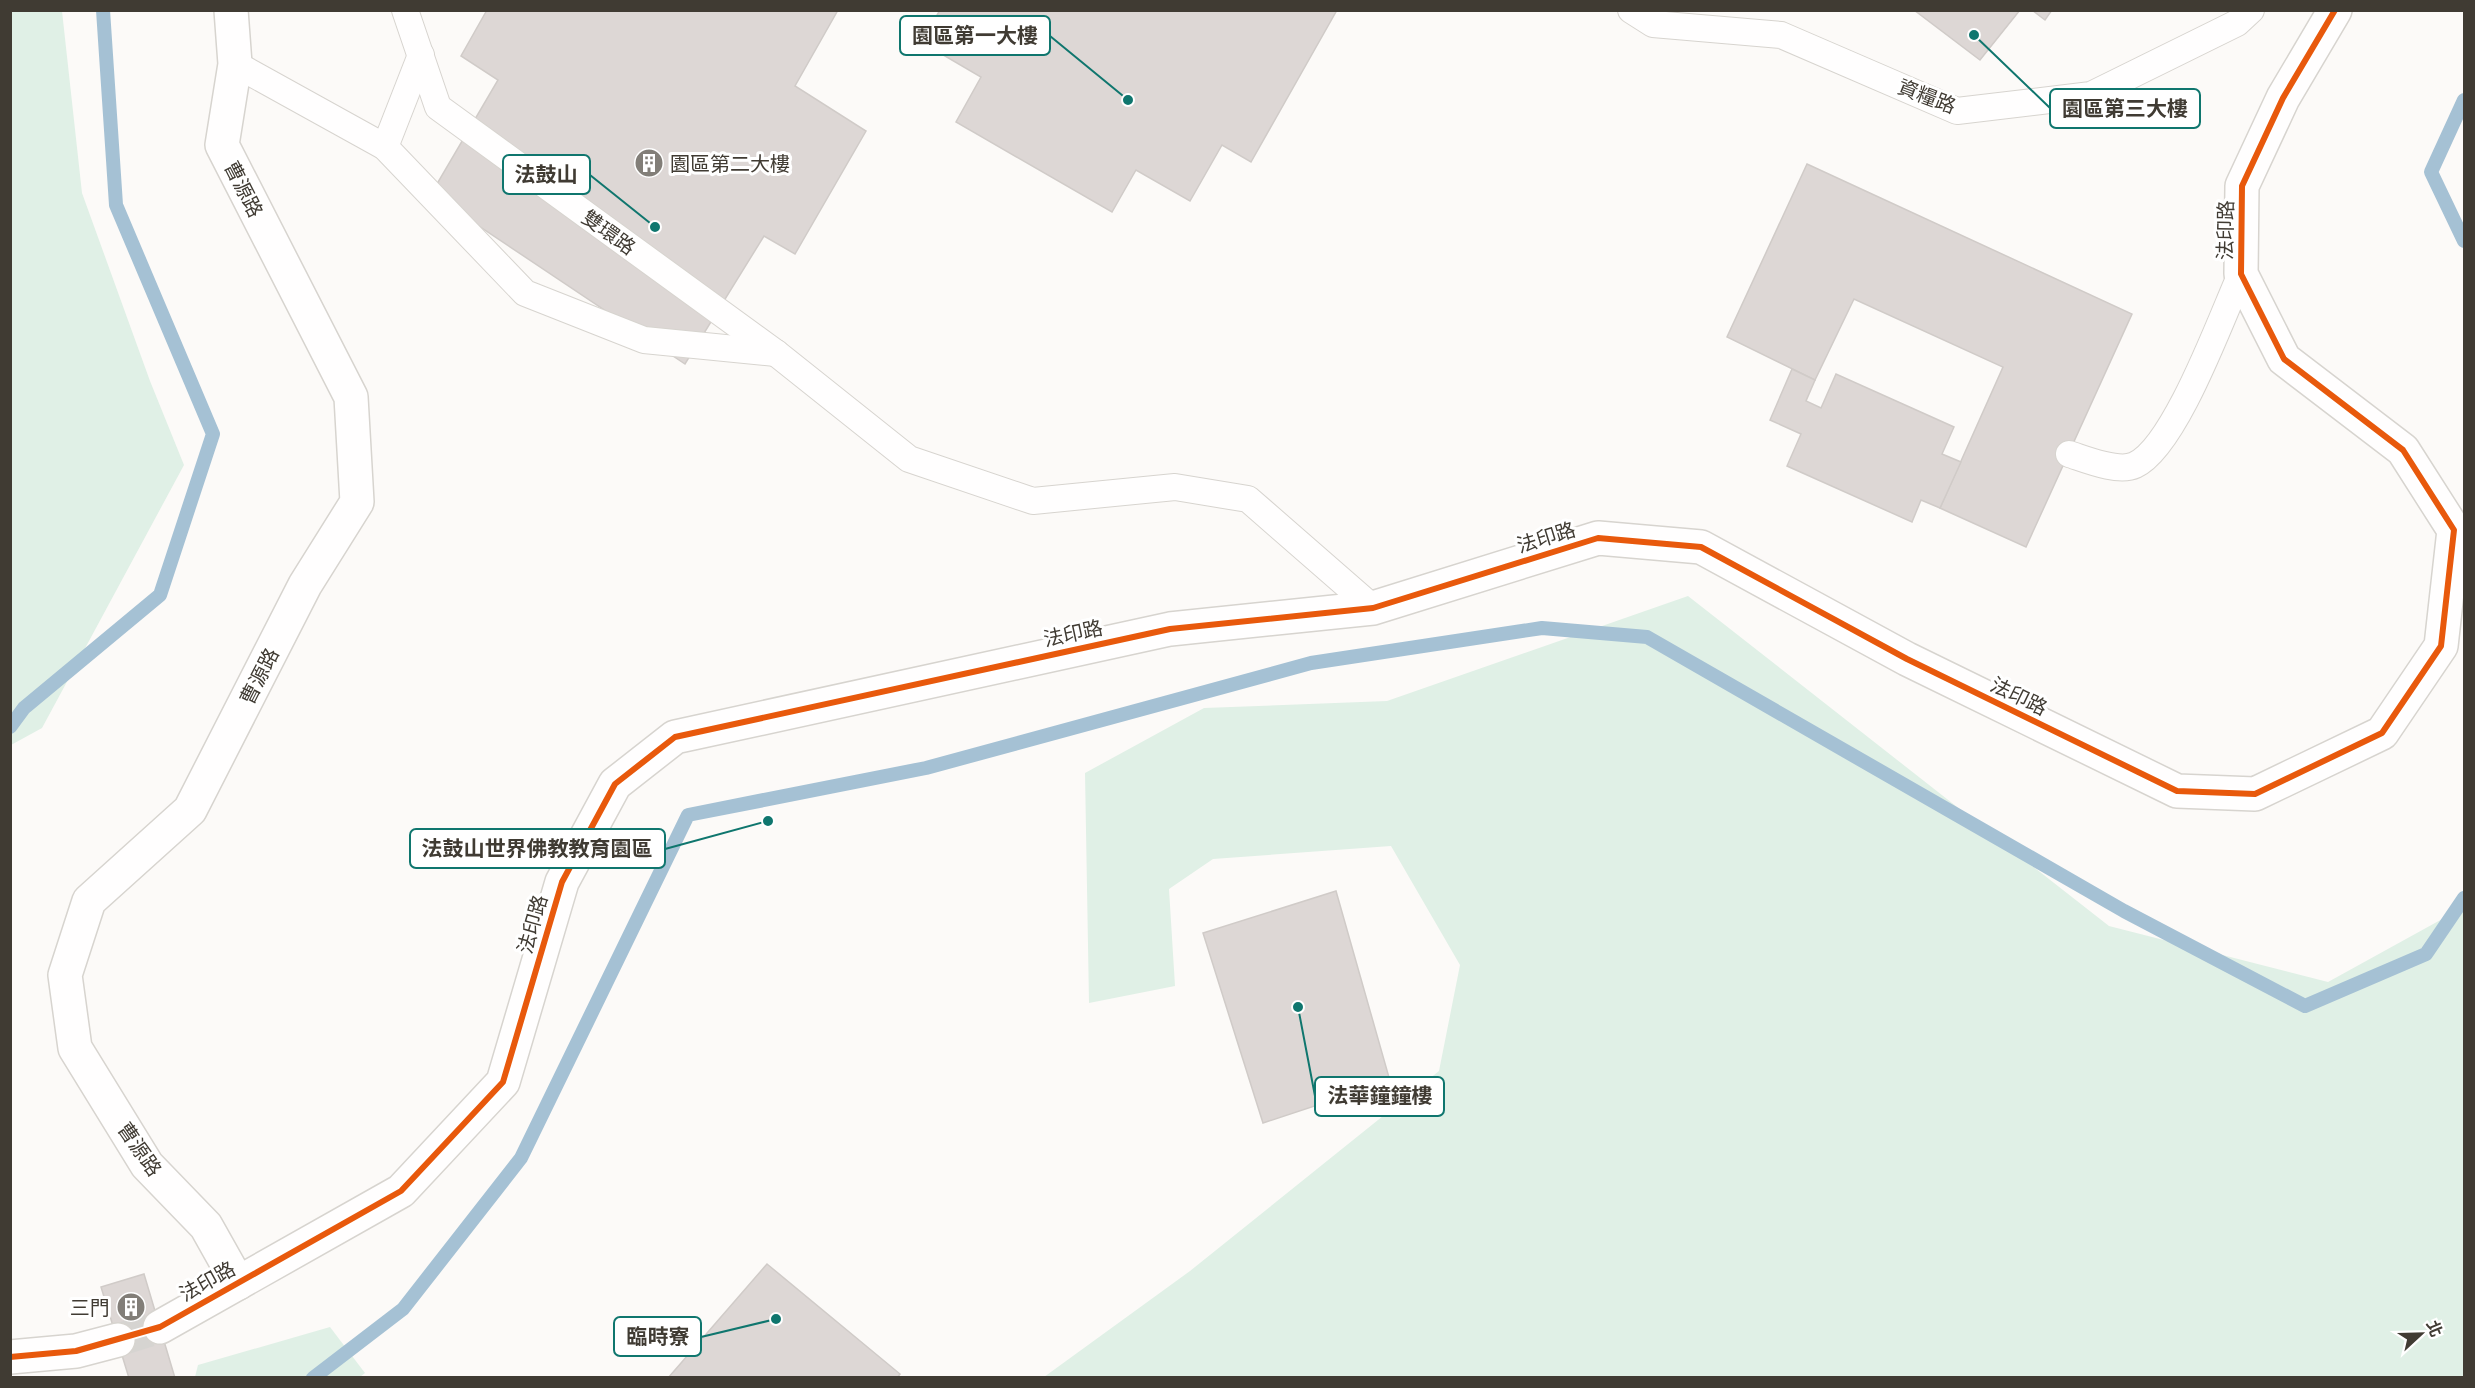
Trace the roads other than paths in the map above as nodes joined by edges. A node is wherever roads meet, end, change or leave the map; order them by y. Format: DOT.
graph roads {
  1 [pos="231,10"];
  2 [pos="405,10"];
  3 [pos="1631,10"];
  4 [pos="2251,10"];
  5 [pos="2335,10"];
  6 [pos="421,55"];
  7 [pos="235,64"];
  8 [pos="386,147"];
  9 [pos="2241,274"];
  10 [pos="776,353"];
  11 [pos="2069,454"];
  12 [pos="2459,528"];
  13 [pos="1373,608"];
  14 [pos="238,1283"];
  15 [pos="160,1327"];
  16 [pos="118,1340"];
  17 [pos="10,1358"];
  1 -- 7 [label="street, 曹源路"];
  2 -- 6 [label="lane, 雙環路"];
  3 -- 4 [label="lane, 資糧路"];
  5 -- 9 [label="street, 法印路"];
  6 -- 8 [label="lane"];
  6 -- 10 [label="lane, 雙環路"];
  7 -- 8 [label="lane"];
  7 -- 14 [label="street, 曹源路"];
  8 -- 10 [label="lane"];
  9 -- 11 [label="lane"];
  9 -- 12 [label="street, 法印路"];
  10 -- 13 [label="lane, 雙環路"];
  12 -- 13 [label="street, 法印路"];
  13 -- 14 [label="street, 法印路"];
  14 -- 15 [label="street, 法印路"];
  16 -- 17 [label="street"];
}
